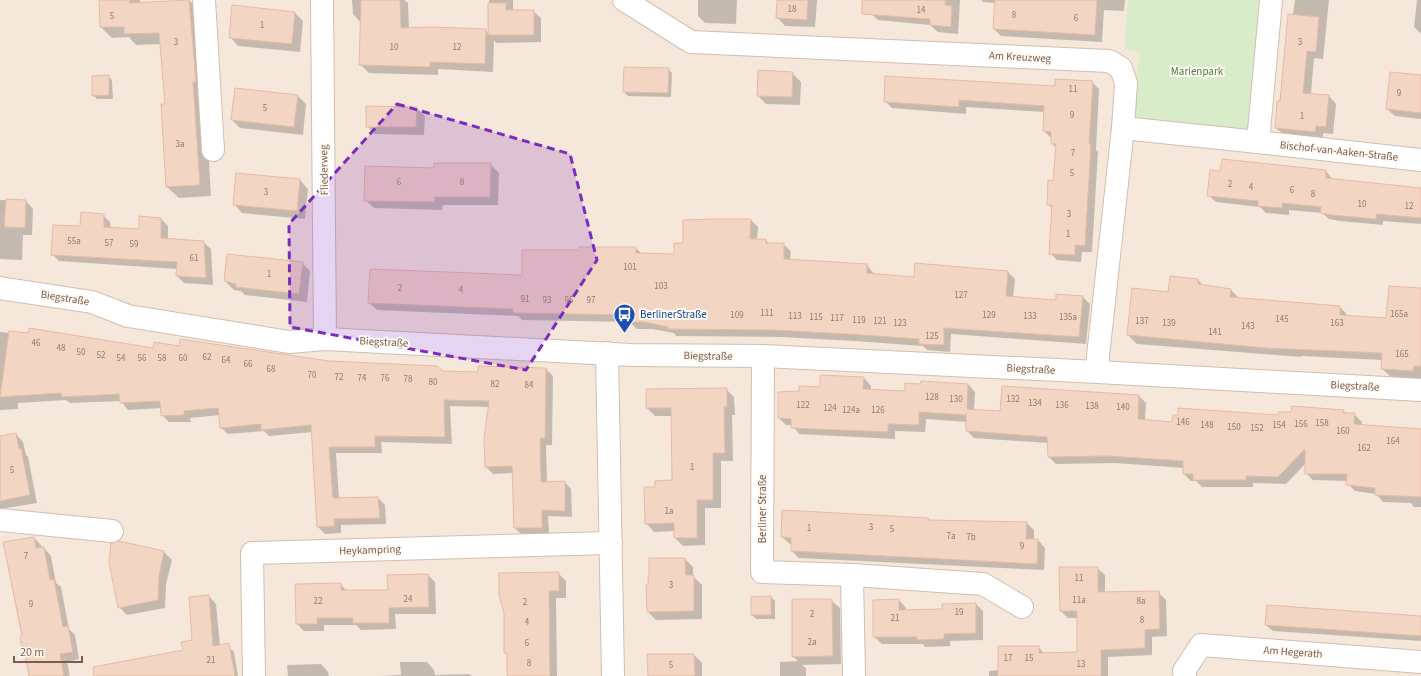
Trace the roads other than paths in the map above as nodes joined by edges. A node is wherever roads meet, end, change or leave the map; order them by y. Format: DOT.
graph roads {
  1 [pos="204,0"];
  2 [pos="322,0"];
  3 [pos="624,0"];
  4 [pos="1271,0"];
  5 [pos="1122,128"];
  6 [pos="1258,142"];
  7 [pos="213,150"];
  8 [pos="1421,160"];
  9 [pos="0,288"];
  10 [pos="325,339"];
  11 [pos="608,353"];
  12 [pos="764,356"];
  13 [pos="1098,372"];
  14 [pos="1421,390"];
  15 [pos="0,520"];
  16 [pos="112,531"];
  17 [pos="611,543"];
  18 [pos="852,575"];
  19 [pos="1022,607"];
  20 [pos="1421,662"];
  21 [pos="254,676"];
  22 [pos="613,676"];
  23 [pos="854,676"];
  24 [pos="1185,676"];
  1 -- 7 [label="street"];
  2 -- 10 [label="street, Fliederweg"];
  3 -- 5 [label="street, Am Kreuzweg"];
  4 -- 6 [label="street"];
  5 -- 6 [label="street, Bischof-van-Aaken-Straße"];
  5 -- 13 [label="street, Am Kreuzweg"];
  6 -- 8 [label="street, Bischof-van-Aaken-Straße"];
  9 -- 10 [label="street, Biegstraße"];
  10 -- 11 [label="street, Biegstraße"];
  11 -- 12 [label="street, Biegstraße"];
  11 -- 17 [label="street"];
  12 -- 13 [label="street, Biegstraße"];
  12 -- 18 [label="street, Berliner Straße"];
  13 -- 14 [label="street, Biegstraße"];
  15 -- 16 [label="street"];
  17 -- 21 [label="street, Heykampring"];
  17 -- 22 [label="street"];
  18 -- 19 [label="street, Berliner Straße"];
  18 -- 23 [label="street"];
  20 -- 24 [label="street, Am Hegerath"];
}
